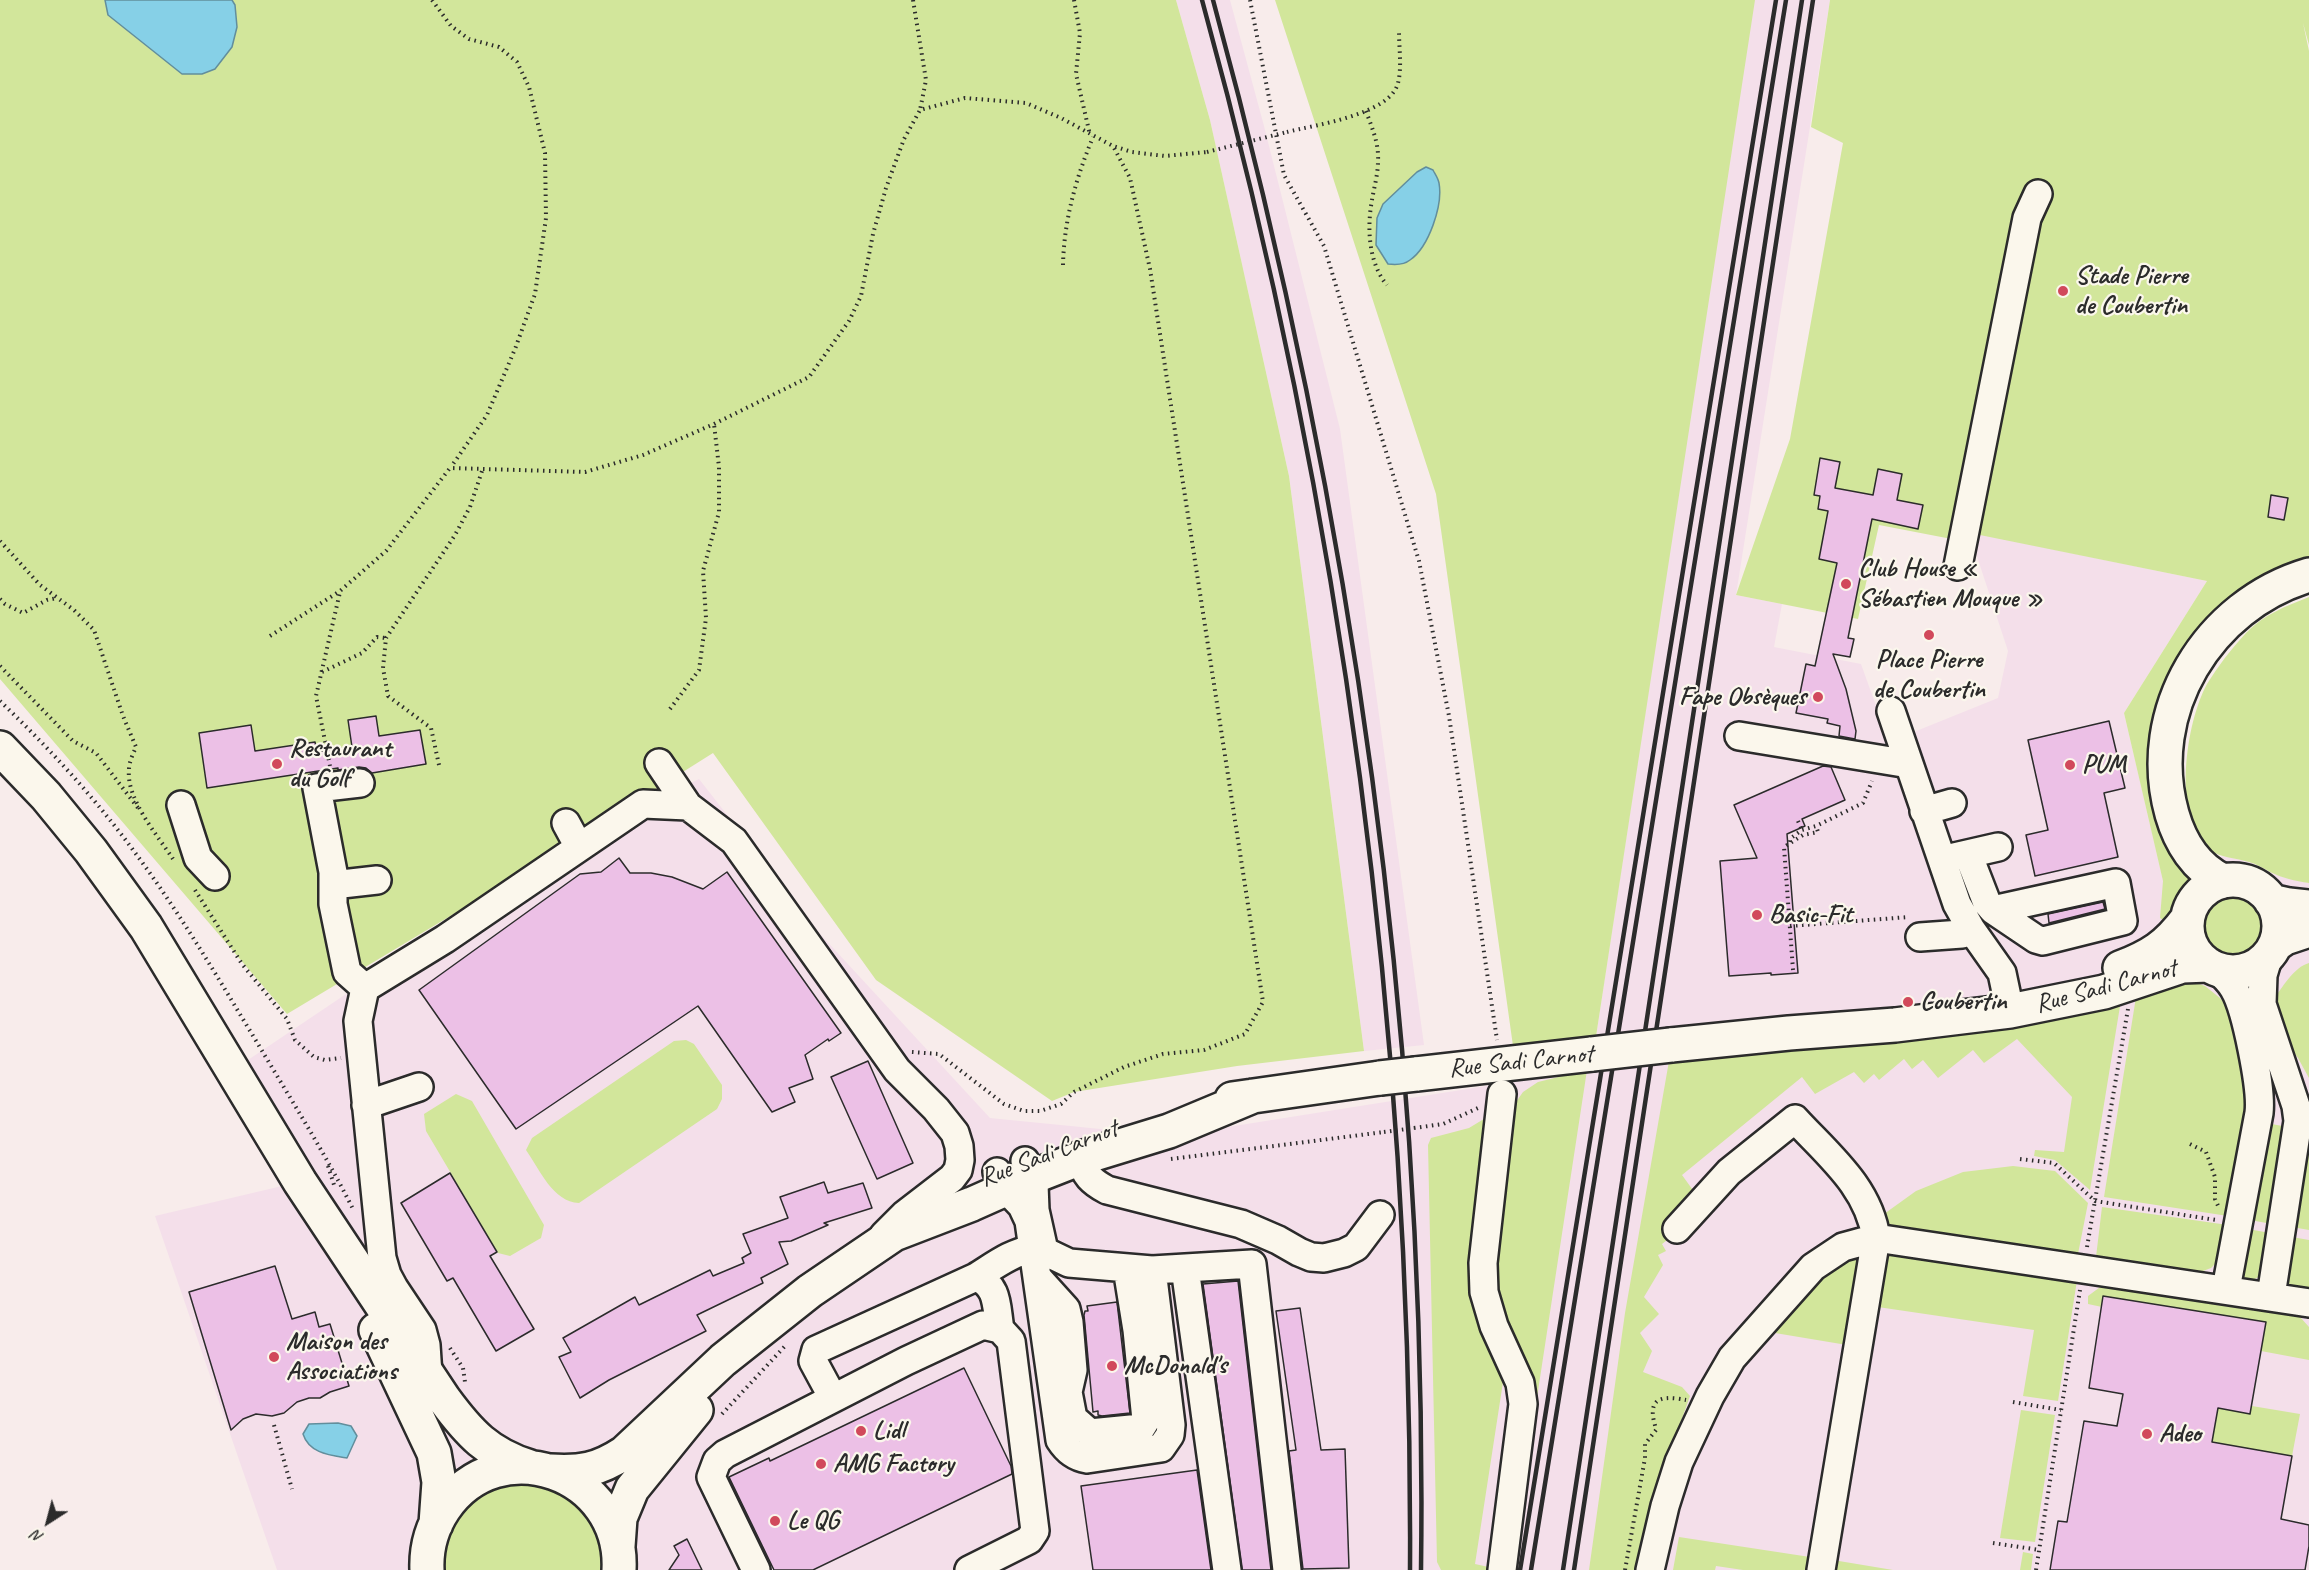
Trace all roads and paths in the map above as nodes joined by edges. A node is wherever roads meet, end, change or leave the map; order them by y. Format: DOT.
graph roads {
  1 [pos="432,0"];
  2 [pos="913,0"];
  3 [pos="1074,0"];
  4 [pos="1250,0"];
  5 [pos="1399,32"];
  6 [pos="921,110"];
  7 [pos="1366,111"];
  8 [pos="1091,136"];
  9 [pos="1113,146"];
  10 [pos="2038,194"];
  11 [pos="1063,265"];
  12 [pos="1387,285"];
  13 [pos="714,424"];
  14 [pos="450,468"];
  15 [pos="483,468"];
  16 [pos="1960,553"];
  17 [pos="2309,575"];
  18 [pos="340,591"];
  19 [pos="58,598"];
  20 [pos="0,599"];
  21 [pos="270,636"];
  22 [pos="386,638"];
  23 [pos="0,666"];
  24 [pos="322,672"];
  25 [pos="670,709"];
  26 [pos="1892,711"];
  27 [pos="1739,736"];
  28 [pos="0,748"];
  29 [pos="1878,759"];
  30 [pos="659,763"];
  31 [pos="1909,764"];
  32 [pos="439,765"];
  33 [pos="360,783"];
  34 [pos="334,786"];
  35 [pos="1953,802"];
  36 [pos="182,805"];
  37 [pos="688,806"];
  38 [pos="141,812"];
  39 [pos="1798,821"];
  40 [pos="566,823"];
  41 [pos="1816,826"];
  42 [pos="1924,828"];
  43 [pos="1802,830"];
  44 [pos="1790,843"];
  45 [pos="579,847"];
  46 [pos="1998,847"];
  47 [pos="1968,854"];
  48 [pos="1941,861"];
  49 [pos="215,876"];
  50 [pos="377,880"];
  51 [pos="2223,881"];
  52 [pos="333,885"];
  53 [pos="2271,901"];
  54 [pos="2309,907"];
  55 [pos="1993,910"];
  56 [pos="2187,919"];
  57 [pos="1790,926"];
  58 [pos="1918,926"];
  59 [pos="1971,929"];
  60 [pos="2309,930"];
  61 [pos="2272,950"];
  62 [pos="2212,967"];
  63 [pos="1793,970"];
  64 [pos="364,988"];
  65 [pos="2008,1002"];
  66 [pos="2128,1005"];
  67 [pos="884,1052"];
  68 [pos="1501,1079"];
  69 [pos="419,1087"];
  70 [pos="1253,1096"];
  71 [pos="366,1106"];
  72 [pos="2260,1106"];
  73 [pos="2296,1106"];
  74 [pos="2190,1144"];
  75 [pos="1081,1158"];
  76 [pos="2020,1159"];
  77 [pos="1160,1160"];
  78 [pos="1015,1174"];
  79 [pos="300,1182"];
  80 [pos="2095,1201"];
  81 [pos="1380,1215"];
  82 [pos="2232,1223"];
  83 [pos="1677,1229"];
  84 [pos="1876,1238"];
  85 [pos="885,1240"];
  86 [pos="1033,1249"];
  87 [pos="1069,1263"];
  88 [pos="1185,1268"];
  89 [pos="2084,1268"];
  90 [pos="1139,1269"];
  91 [pos="975,1277"];
  92 [pos="1038,1278"];
  93 [pos="2226,1289"];
  94 [pos="2271,1296"];
  95 [pos="2309,1303"];
  96 [pos="765,1328"];
  97 [pos="1000,1329"];
  98 [pos="428,1377"];
  99 [pos="833,1398"];
  100 [pos="2013,1402"];
  101 [pos="1706,1405"];
  102 [pos="2061,1410"];
  103 [pos="274,1425"];
  104 [pos="540,1469"];
  105 [pos="292,1489"];
  106 [pos="435,1524"];
  107 [pos="1993,1543"];
  108 [pos="2040,1550"];
  109 [pos="619,1559"];
  110 [pos="427,1568"];
  111 [pos="756,1570"];
  112 [pos="969,1570"];
  113 [pos="1227,1570"];
  114 [pos="1287,1570"];
  115 [pos="1502,1570"];
  116 [pos="1625,1570"];
  117 [pos="1650,1570"];
  118 [pos="1821,1570"];
  119 [pos="2036,1570"];
  1 -- 14 [label="path"];
  2 -- 6 [label="path"];
  3 -- 8 [label="path"];
  4 -- 68 [label="path"];
  5 -- 7 [label="path"];
  6 -- 8 [label="path"];
  6 -- 13 [label="path"];
  7 -- 9 [label="path, bridge"];
  7 -- 12 [label="path"];
  8 -- 9 [label="path"];
  8 -- 11 [label="path"];
  9 -- 67 [label="path"];
  10 -- 16 [label="lane"];
  13 -- 15 [label="path"];
  13 -- 25 [label="path"];
  14 -- 15 [label="path"];
  14 -- 18 [label="path"];
  15 -- 22 [label="path"];
  17 -- 51 [label="main road"];
  18 -- 21 [label="path"];
  18 -- 24 [label="path"];
  19 -- 20 [label="path"];
  22 -- 24 [label="path"];
  22 -- 32 [label="path"];
  23 -- 38 [label="path"];
  24 -- 34 [label="path"];
  26 -- 31 [label="lane"];
  27 -- 29 [label="lane"];
  28 -- 79 [label="main road"];
  29 -- 31 [label="lane"];
  29 -- 41 [label="path"];
  30 -- 37 [label="lane"];
  31 -- 42 [label="lane"];
  33 -- 34 [label="lane"];
  34 -- 52 [label="lane"];
  35 -- 42 [label="lane"];
  36 -- 49 [label="lane"];
  37 -- 45 [label="lane"];
  37 -- 67 [label="lane"];
  39 -- 43 [label="path"];
  40 -- 45 [label="lane"];
  41 -- 43 [label="path"];
  41 -- 44 [label="path"];
  42 -- 48 [label="lane"];
  43 -- 44 [label="path"];
  44 -- 57 [label="path"];
  45 -- 64 [label="lane"];
  46 -- 47 [label="lane"];
  47 -- 48 [label="lane"];
  47 -- 55 [label="lane"];
  48 -- 59 [label="lane"];
  50 -- 52 [label="lane"];
  51 -- 53 [label="main road"];
  51 -- 56 [label="main road"];
  52 -- 64 [label="lane"];
  53 -- 54 [label="main road"];
  53 -- 61 [label="main road"];
  56 -- 62 [label="main road"];
  56 -- 65 [label="main road, Rue Sadi Carnot"];
  57 -- 58 [label="path"];
  57 -- 63 [label="path"];
  58 -- 59 [label="lane"];
  59 -- 65 [label="lane"];
  60 -- 61 [label="main road"];
  61 -- 62 [label="main road"];
  61 -- 73 [label="lane"];
  62 -- 65 [label="main road, Rue Sadi Carnot"];
  62 -- 72 [label="lane"];
  64 -- 71 [label="lane"];
  65 -- 68 [label="main road, Rue Sadi Carnot, bridge"];
  66 -- 80 [label="path"];
  67 -- 85 [label="lane"];
  68 -- 70 [label="main road, Rue Sadi Carnot, bridge"];
  68 -- 77 [label="path, bridge"];
  68 -- 115 [label="lane"];
  69 -- 71 [label="lane"];
  70 -- 75 [label="main road, Rue Sadi Carnot"];
  70 -- 78 [label="main road, Rue Sadi Carnot"];
  71 -- 98 [label="lane"];
  72 -- 73 [label="lane"];
  72 -- 82 [label="lane"];
  73 -- 94 [label="lane"];
  74 -- 82 [label="path"];
  75 -- 78 [label="main road, Rue Sadi Carnot"];
  75 -- 81 [label="lane"];
  76 -- 80 [label="path"];
  78 -- 85 [label="main road, Rue Sadi Carnot"];
  78 -- 86 [label="lane"];
  78 -- 87 [label="lane"];
  79 -- 98 [label="main road"];
  79 -- 106 [label="main road"];
  80 -- 82 [label="path"];
  80 -- 89 [label="path"];
  82 -- 93 [label="lane"];
  83 -- 84 [label="lane"];
  84 -- 89 [label="lane"];
  84 -- 101 [label="lane"];
  84 -- 118 [label="lane"];
  85 -- 96 [label="main road, Rue Sadi Carnot"];
  86 -- 91 [label="lane"];
  86 -- 92 [label="lane"];
  87 -- 90 [label="lane"];
  87 -- 92 [label="lane"];
  88 -- 90 [label="lane"];
  88 -- 113 [label="lane"];
  88 -- 114 [label="lane"];
  89 -- 93 [label="lane"];
  89 -- 102 [label="path"];
  90 -- 92 [label="lane"];
  90 -- 92 [label="lane"];
  91 -- 97 [label="lane"];
  91 -- 99 [label="lane"];
  93 -- 94 [label="lane"];
  94 -- 95 [label="lane"];
  96 -- 104 [label="main road, Rue Sadi Carnot"];
  96 -- 109 [label="main road, Rue Sadi Carnot"];
  97 -- 99 [label="lane"];
  97 -- 112 [label="lane"];
  98 -- 104 [label="main road"];
  99 -- 111 [label="lane"];
  100 -- 102 [label="path"];
  101 -- 116 [label="path"];
  101 -- 117 [label="lane"];
  102 -- 108 [label="path"];
  103 -- 105 [label="path"];
  104 -- 106 [label="main road"];
  104 -- 109 [label="main road"];
  106 -- 110 [label="main road"];
  107 -- 108 [label="path"];
  108 -- 119 [label="path"];
}
